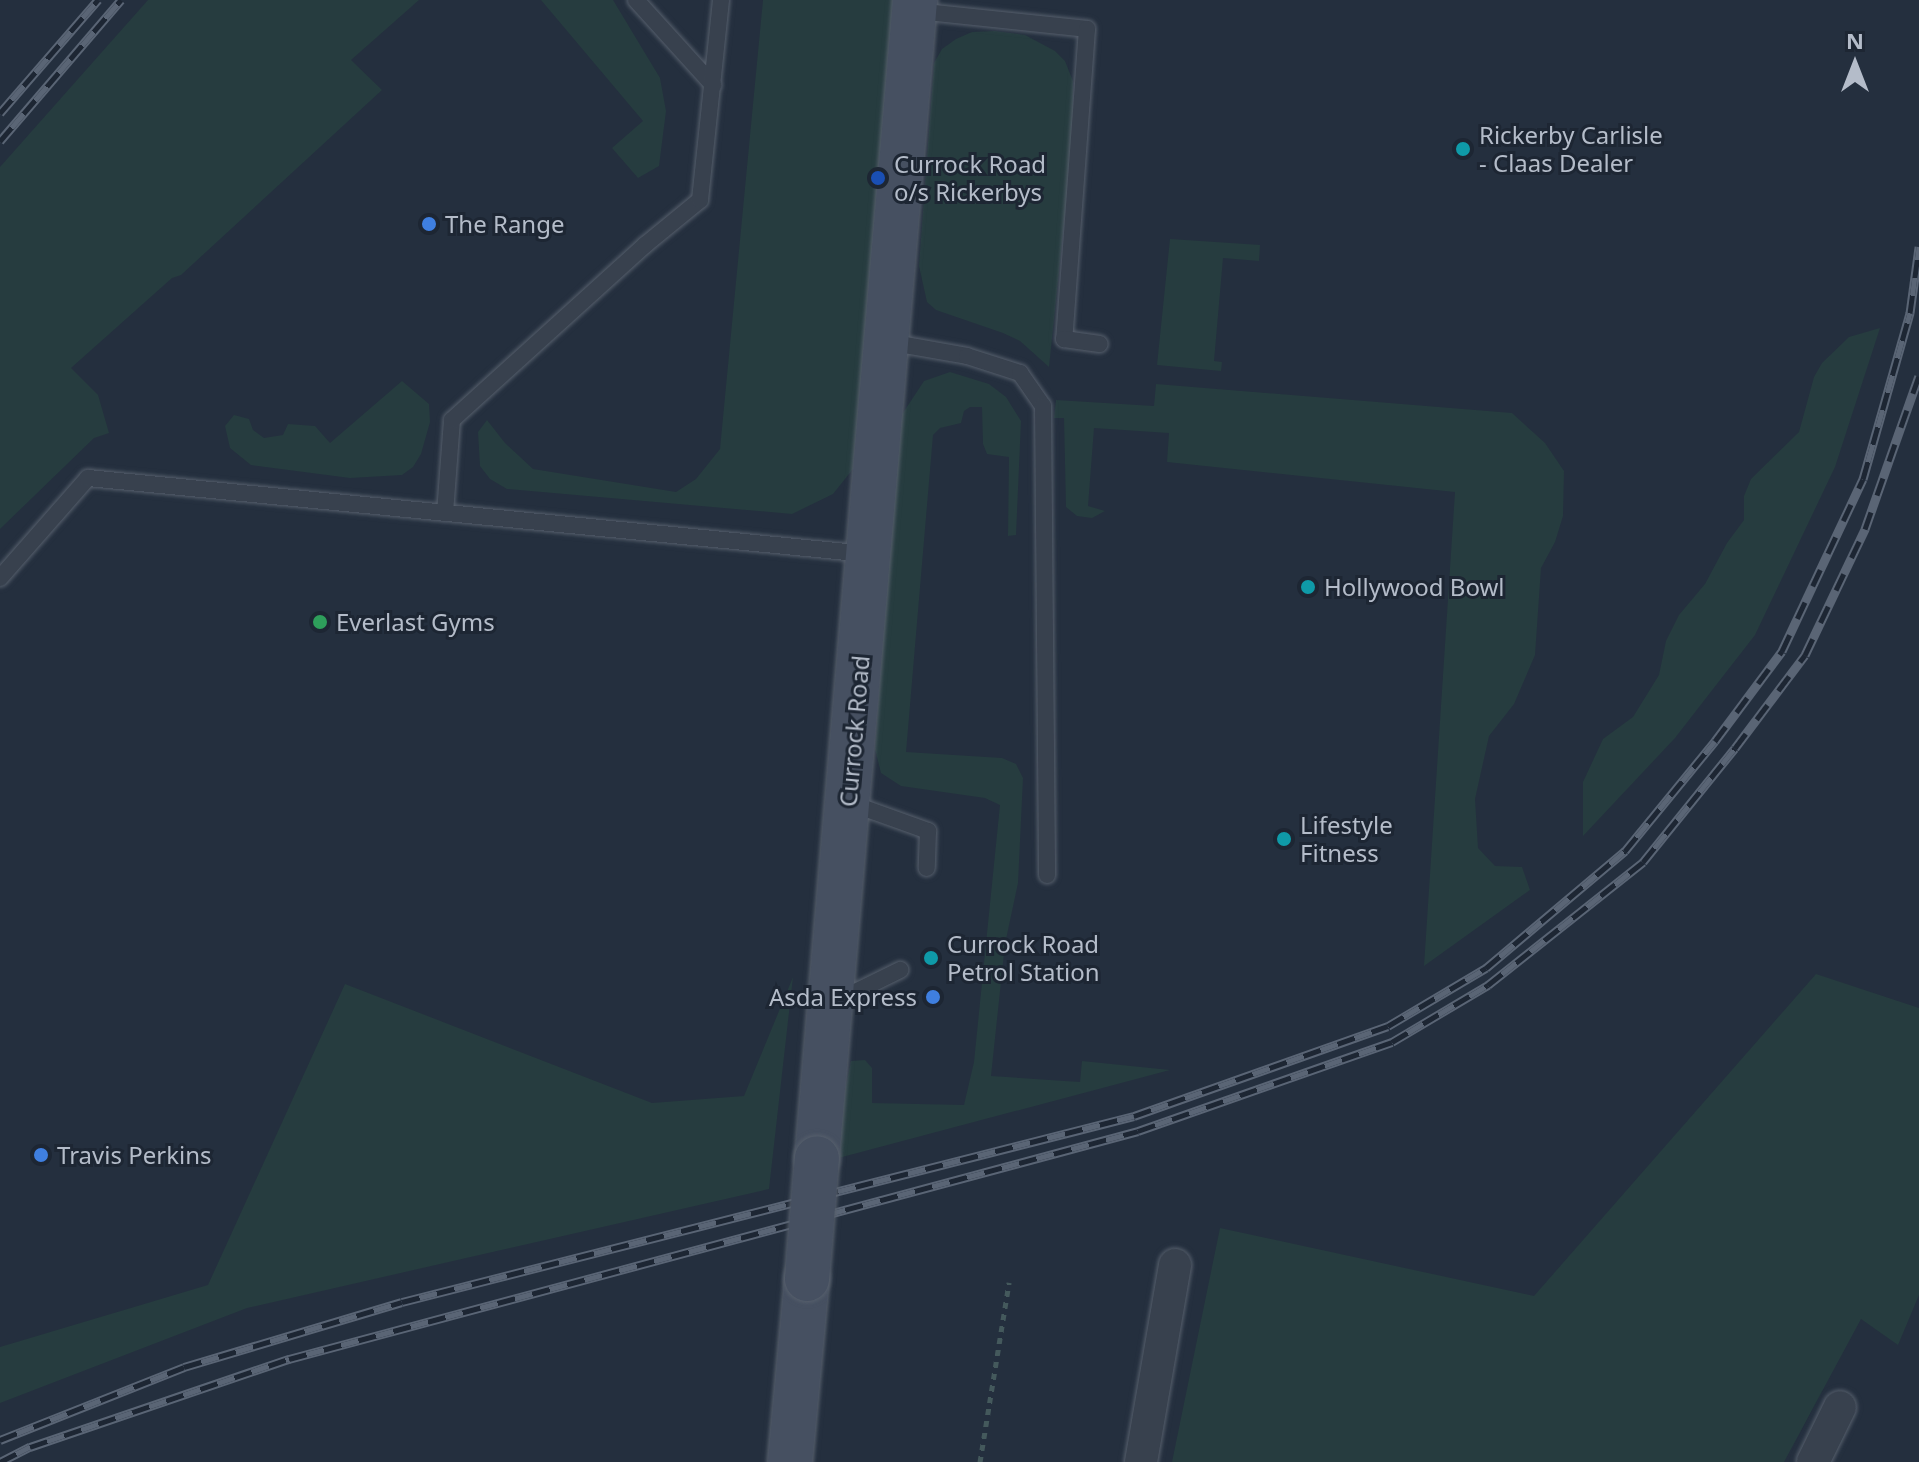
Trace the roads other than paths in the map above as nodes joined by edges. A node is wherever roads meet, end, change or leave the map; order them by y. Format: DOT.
graph roads {
  1 [pos="636,0"];
  2 [pos="721,0"];
  3 [pos="915,5"];
  4 [pos="713,85"];
  5 [pos="886,342"];
  6 [pos="1100,344"];
  7 [pos="445,513"];
  8 [pos="868,554"];
  9 [pos="0,578"];
  10 [pos="848,802"];
  11 [pos="927,868"];
  12 [pos="1047,875"];
  13 [pos="900,970"];
  14 [pos="831,1004"];
  15 [pos="1175,1265"];
  16 [pos="1840,1407"];
  17 [pos="790,1462"];
  18 [pos="1141,1462"];
  19 [pos="1813,1462"];
  1 -- 4 [label="lane"];
  2 -- 4 [label="lane"];
  3 -- 5 [label="street, Currock Road"];
  3 -- 6 [label="lane"];
  4 -- 7 [label="lane"];
  5 -- 8 [label="street, Currock Road"];
  5 -- 12 [label="lane"];
  7 -- 8 [label="lane"];
  7 -- 9 [label="lane"];
  8 -- 10 [label="street, Currock Road"];
  10 -- 11 [label="lane"];
  10 -- 14 [label="street, Currock Road"];
  13 -- 14 [label="lane"];
  14 -- 17 [label="street, Currock Road, bridge"];
  15 -- 18 [label="street"];
  16 -- 19 [label="street"];
}
